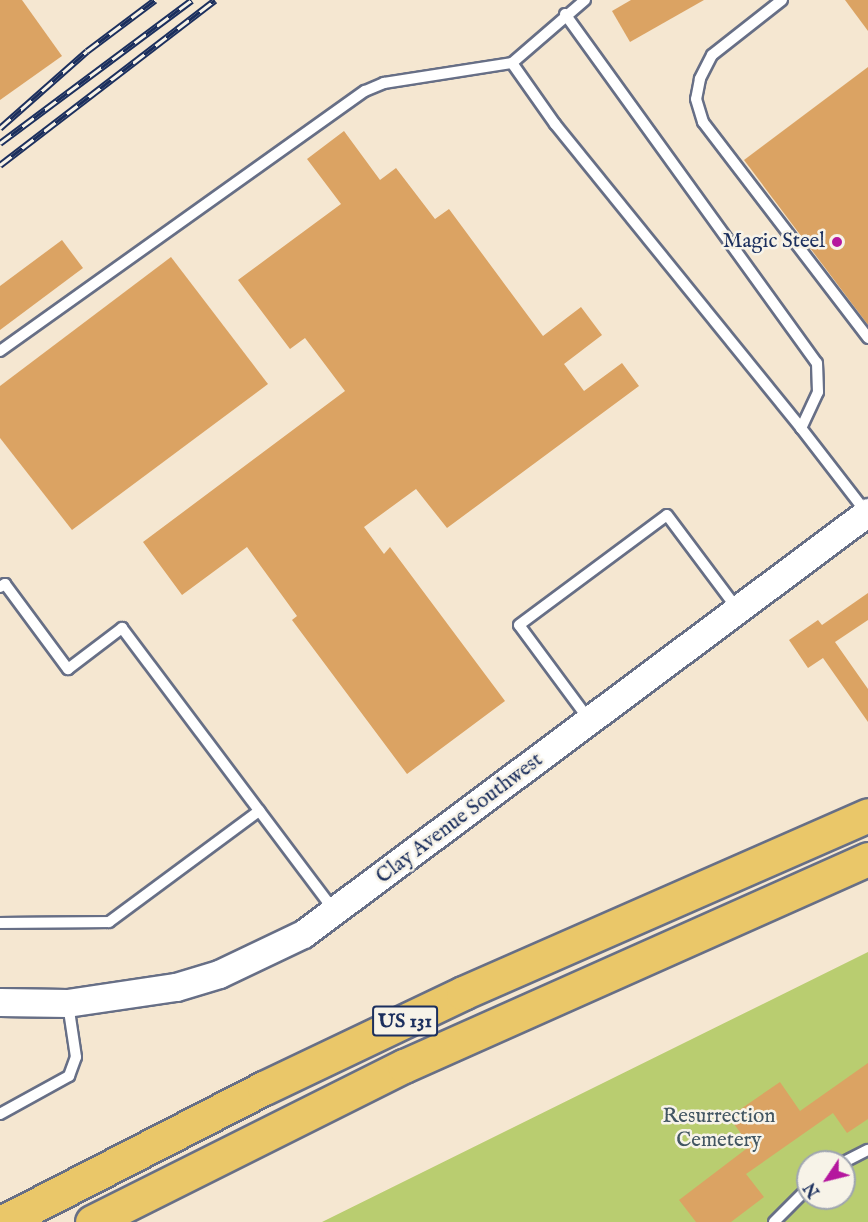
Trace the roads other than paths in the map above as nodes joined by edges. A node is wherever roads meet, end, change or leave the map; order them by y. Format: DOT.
graph roads {
  1 [pos="585,0"];
  2 [pos="783,0"];
  3 [pos="565,14"];
  4 [pos="512,63"];
  5 [pos="868,338"];
  6 [pos="0,351"];
  7 [pos="801,428"];
  8 [pos="867,513"];
  9 [pos="0,587"];
  10 [pos="738,610"];
  11 [pos="590,721"];
  12 [pos="868,810"];
  13 [pos="259,811"];
  14 [pos="868,815"];
  15 [pos="815,838"];
  16 [pos="868,859"];
  17 [pos="336,912"];
  18 [pos="0,923"];
  19 [pos="0,1002"];
  20 [pos="68,1003"];
  21 [pos="2,1109"];
  22 [pos="796,1200"];
  23 [pos="3,1222"];
  24 [pos="92,1222"];
  25 [pos="774,1222"];
  1 -- 3 [label="lane"];
  2 -- 5 [label="lane"];
  3 -- 4 [label="lane"];
  3 -- 7 [label="lane"];
  4 -- 6 [label="lane"];
  4 -- 7 [label="lane"];
  7 -- 8 [label="lane"];
  8 -- 10 [label="street, Clay Avenue Southwest"];
  9 -- 13 [label="lane"];
  10 -- 11 [label="street, Clay Avenue Southwest"];
  10 -- 11 [label="lane"];
  11 -- 17 [label="street, Clay Avenue Southwest"];
  12 -- 15 [label="highway"];
  13 -- 17 [label="lane"];
  13 -- 18 [label="lane"];
  14 -- 15 [label="highway, US 131"];
  15 -- 23 [label="highway, US 131"];
  16 -- 24 [label="highway, US 131"];
  17 -- 20 [label="street, Clay Avenue Southwest"];
  19 -- 20 [label="street, Clay Avenue Southwest"];
  20 -- 21 [label="lane"];
  22 -- 25 [label="lane"];
}
